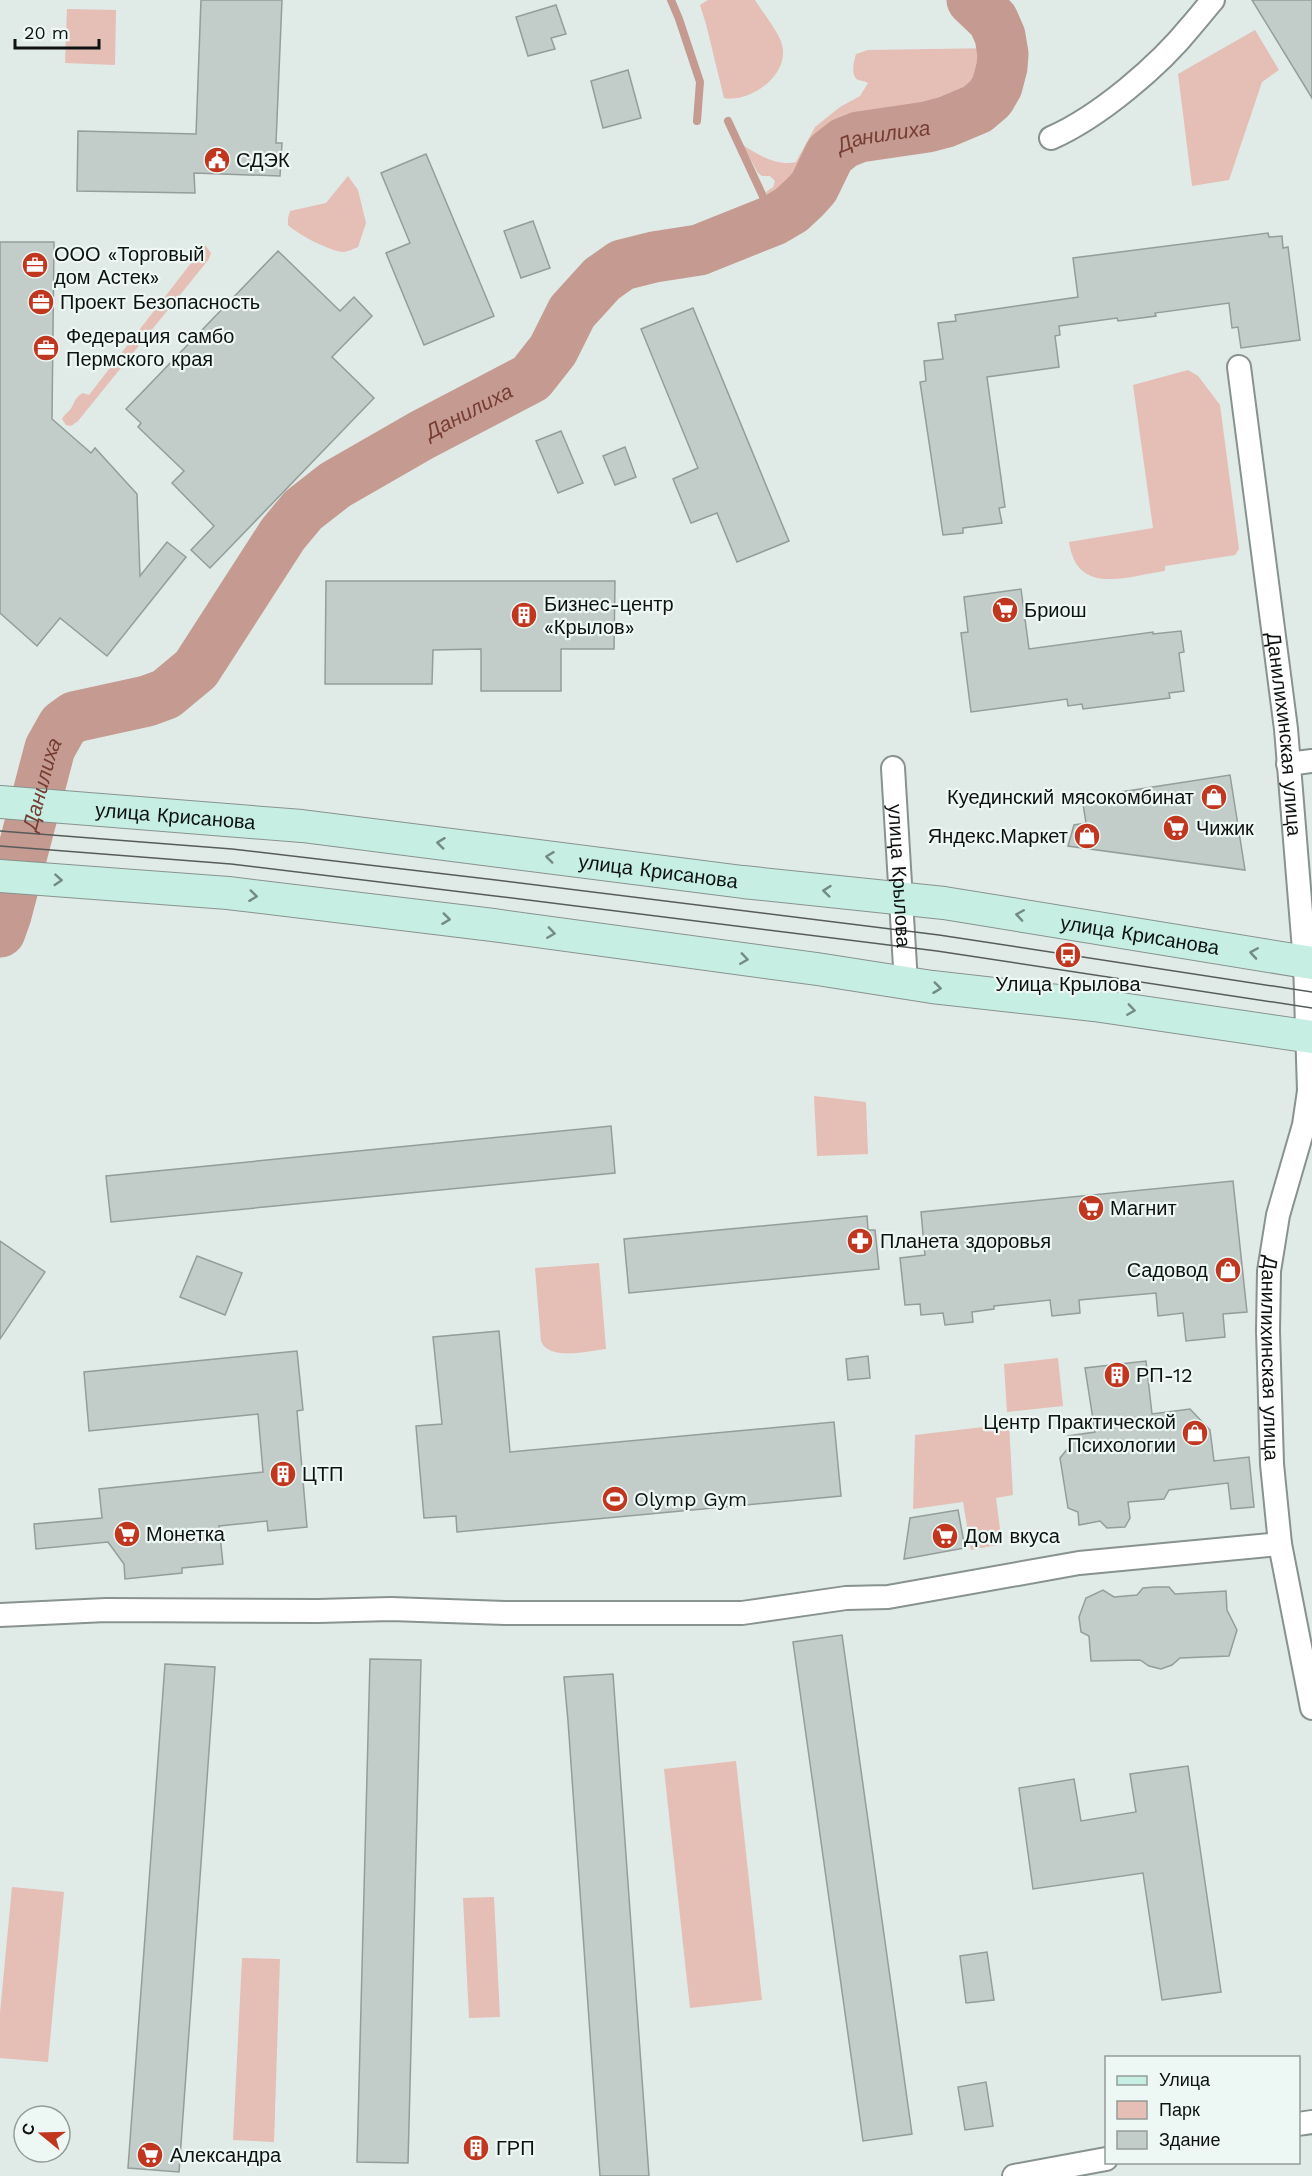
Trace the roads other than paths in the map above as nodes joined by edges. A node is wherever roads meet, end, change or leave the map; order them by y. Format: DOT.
graph roads {
  1 [pos="1213,0"];
  2 [pos="1051,138"];
  3 [pos="1239,367"];
  4 [pos="1312,761"];
  5 [pos="1288,764"];
  6 [pos="893,768"];
  7 [pos="0,802"];
  8 [pos="0,876"];
  9 [pos="901,899"];
  10 [pos="1309,962"];
  11 [pos="906,983"];
  12 [pos="1310,1036"];
  13 [pos="1280,1544"];
  14 [pos="0,1615"];
  15 [pos="1312,1708"];
  16 [pos="1105,2159"];
  17 [pos="1014,2176"];
  1 -- 2 [label="street"];
  3 -- 5 [label="street, Данилихинская улица"];
  4 -- 5 [label="street"];
  5 -- 10 [label="street, Данилихинская улица"];
  6 -- 9 [label="street, улица Крылова"];
  9 -- 7 [label="main road, улица Крисанова, one-way"];
  8 -- 11 [label="main road, one-way"];
  10 -- 9 [label="main road, улица Крисанова, one-way"];
  9 -- 11 [label="street, улица Крылова"];
  10 -- 12 [label="street, Данилихинская улица"];
  11 -- 12 [label="main road, one-way"];
  12 -- 13 [label="street, Данилихинская улица"];
  13 -- 14 [label="street"];
  13 -- 15 [label="street, Данилихинская улица"];
  16 -- 17 [label="street"];
}
